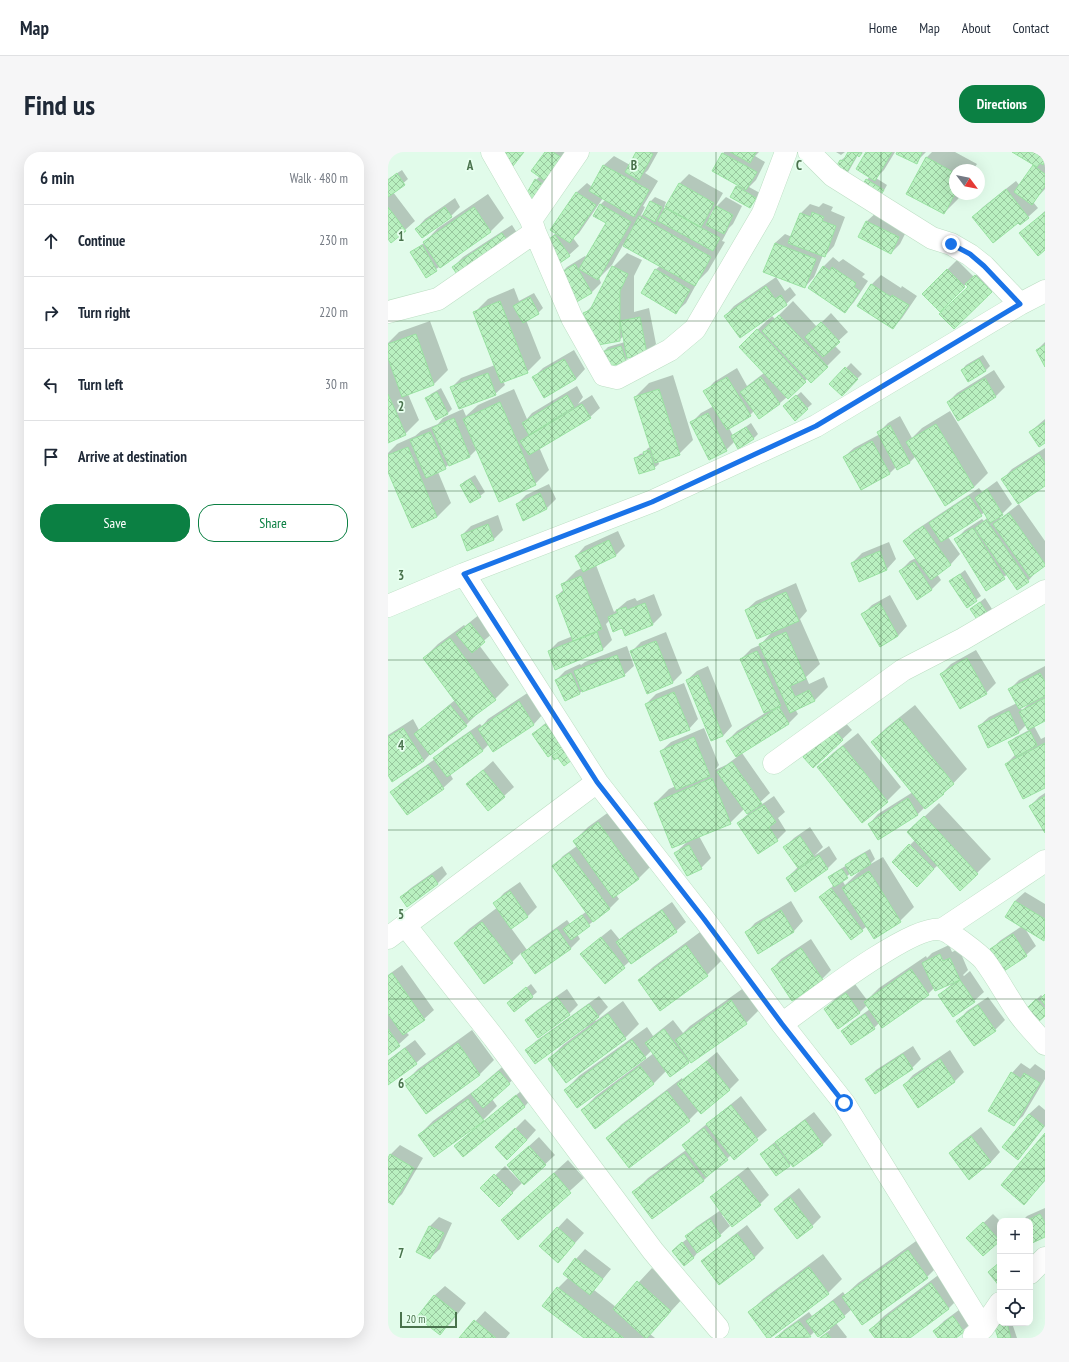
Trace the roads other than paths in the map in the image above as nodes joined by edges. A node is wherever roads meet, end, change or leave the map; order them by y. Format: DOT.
graph roads {
  1 [pos="492,152"];
  2 [pos="578,152"];
  3 [pos="786,152"];
  4 [pos="809,152"];
  5 [pos="533,226"];
  6 [pos="1045,291"];
  7 [pos="1020,304"];
  8 [pos="388,312"];
  9 [pos="464,574"];
  10 [pos="1045,591"];
  11 [pos="388,606"];
  12 [pos="774,763"];
  13 [pos="597,782"];
  14 [pos="1045,861"];
  15 [pos="943,929"];
  16 [pos="396,932"];
  17 [pos="782,1024"];
  18 [pos="1045,1044"];
  19 [pos="1045,1258"];
  20 [pos="1033,1271"];
  21 [pos="997,1306"];
  22 [pos="718,1328"];
  23 [pos="978,1333"];
  1 -- 5 [label="street"];
  2 -- 5 [label="street"];
  3 -- 5 [label="street"];
  4 -- 7 [label="street"];
  5 -- 8 [label="street"];
  6 -- 7 [label="street"];
  7 -- 9 [label="street"];
  9 -- 11 [label="street"];
  9 -- 13 [label="street"];
  10 -- 12 [label="street"];
  13 -- 16 [label="street"];
  13 -- 17 [label="street"];
  14 -- 15 [label="street"];
  15 -- 17 [label="street"];
  15 -- 18 [label="street"];
  16 -- 22 [label="street"];
  17 -- 23 [label="street"];
  19 -- 20 [label="street"];
  21 -- 23 [label="street"];
}
